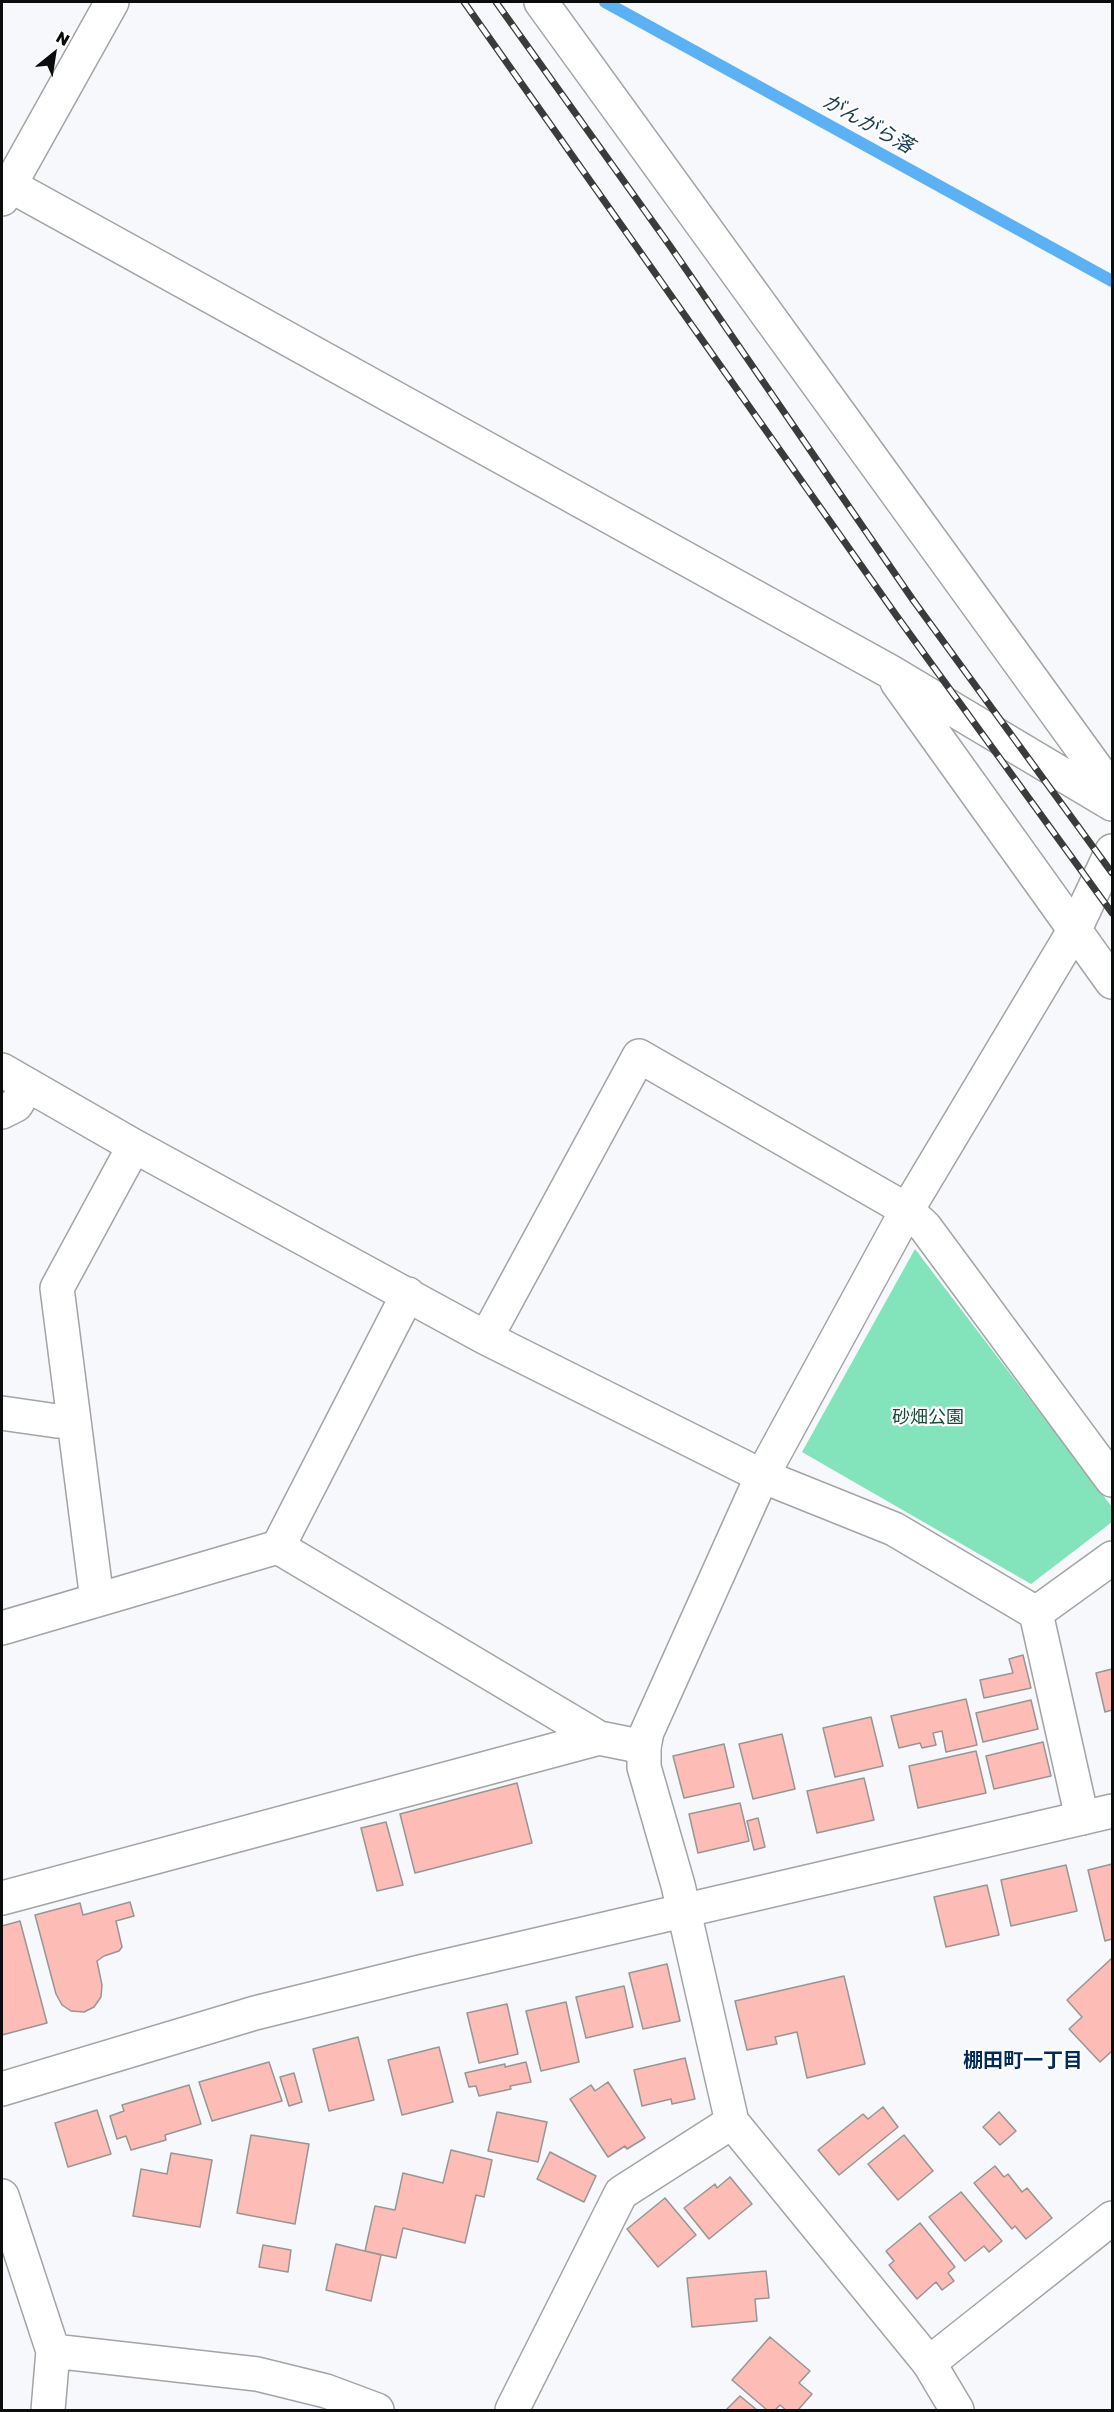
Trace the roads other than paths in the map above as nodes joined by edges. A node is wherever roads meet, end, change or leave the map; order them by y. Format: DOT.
graph roads {
  1 [pos="112,2"];
  2 [pos="541,2"];
  3 [pos="4,189"];
  4 [pos="888,671"];
  5 [pos="1113,790"];
  6 [pos="1113,804"];
  7 [pos="1113,851"];
  8 [pos="1075,929"];
  9 [pos="1113,982"];
  10 [pos="15,1078"];
  11 [pos="2,1112"];
  12 [pos="134,1146"];
  13 [pos="907,1210"];
  14 [pos="408,1294"];
  15 [pos="486,1338"];
  16 [pos="2,1413"];
  17 [pos="73,1418"];
  18 [pos="762,1476"];
  19 [pos="1113,1480"];
  20 [pos="278,1547"];
  21 [pos="1113,1558"];
  22 [pos="97,1600"];
  23 [pos="1036,1612"];
  24 [pos="2,1628"];
  25 [pos="600,1738"];
  26 [pos="644,1748"];
  27 [pos="1097,1814"];
  28 [pos="2,1898"];
  29 [pos="682,1911"];
  30 [pos="2,2089"];
  31 [pos="732,2122"];
  32 [pos="2,2196"];
  33 [pos="1113,2218"];
  34 [pos="53,2351"];
  35 [pos="929,2363"];
  36 [pos="48,2410"];
  37 [pos="377,2410"];
  38 [pos="512,2410"];
  39 [pos="957,2410"];
  1 -- 3 [label="street"];
  2 -- 5 [label="street"];
  3 -- 4 [label="street"];
  4 -- 6 [label="street"];
  4 -- 8 [label="street"];
  7 -- 8 [label="street"];
  8 -- 9 [label="street"];
  8 -- 13 [label="street"];
  10 -- 11 [label="street"];
  10 -- 12 [label="street"];
  12 -- 14 [label="street"];
  12 -- 17 [label="street"];
  13 -- 15 [label="street"];
  13 -- 18 [label="street"];
  13 -- 19 [label="street"];
  14 -- 15 [label="street"];
  14 -- 20 [label="street"];
  15 -- 18 [label="street"];
  16 -- 17 [label="street"];
  17 -- 22 [label="street"];
  18 -- 23 [label="street"];
  18 -- 26 [label="street"];
  20 -- 22 [label="street"];
  20 -- 25 [label="street"];
  21 -- 23 [label="street"];
  22 -- 24 [label="street"];
  23 -- 27 [label="street"];
  25 -- 26 [label="street"];
  25 -- 28 [label="street"];
  26 -- 29 [label="street"];
  27 -- 29 [label="street"];
  29 -- 30 [label="street"];
  29 -- 31 [label="street"];
  31 -- 35 [label="street"];
  31 -- 38 [label="street"];
  32 -- 34 [label="street"];
  33 -- 35 [label="street"];
  34 -- 36 [label="street"];
  34 -- 37 [label="street"];
  35 -- 39 [label="street"];
}
